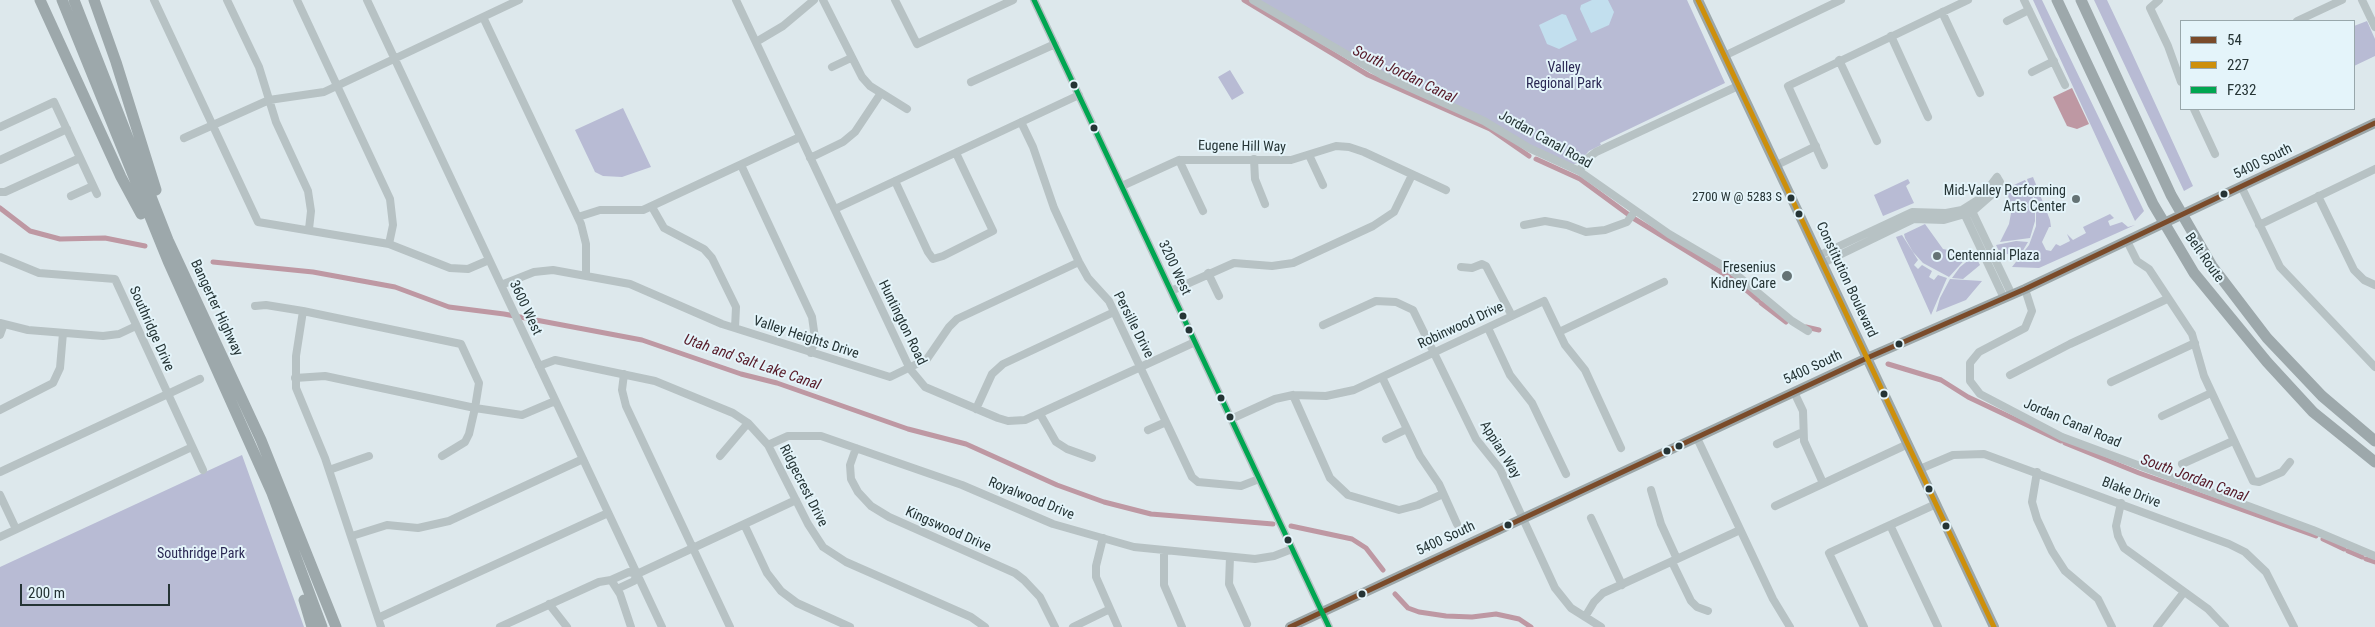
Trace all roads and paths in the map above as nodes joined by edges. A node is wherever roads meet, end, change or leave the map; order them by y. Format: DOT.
graph roads {
  1 [pos="40,0"];
  2 [pos="62,0"];
  3 [pos="74,0"];
  4 [pos="94,0"];
  5 [pos="154,0"];
  6 [pos="227,0"];
  7 [pos="297,0"];
  8 [pos="367,0"];
  9 [pos="519,0"];
  10 [pos="736,0"];
  11 [pos="814,0"];
  12 [pos="823,0"];
  13 [pos="895,0"];
  14 [pos="1013,0"];
  15 [pos="1034,0"];
  16 [pos="1253,0"];
  17 [pos="1698,0"];
  18 [pos="1968,0"];
  19 [pos="2024,0"];
  20 [pos="2057,0"];
  21 [pos="2081,0"];
  22 [pos="2159,0"];
  23 [pos="2342,0"];
  24 [pos="2362,0"];
  25 [pos="1838,1"];
  26 [pos="2029,10"];
  27 [pos="1942,12"];
  28 [pos="483,17"];
  29 [pos="2299,20"];
  30 [pos="2007,21"];
  31 [pos="2375,27"];
  32 [pos="1890,36"];
  33 [pos="756,42"];
  34 [pos="1055,44"];
  35 [pos="1724,56"];
  36 [pos="394,58"];
  37 [pos="851,58"];
  38 [pos="1839,60"];
  39 [pos="2054,61"];
  40 [pos="832,67"];
  41 [pos="2032,72"];
  42 [pos="2180,76"];
  43 [pos="971,82"];
  44 [pos="336,85"];
  45 [pos="2065,85"];
  46 [pos="1738,86"];
  47 [pos="1980,93"];
  48 [pos="881,94"];
  49 [pos="1079,95"];
  50 [pos="269,100"];
  51 [pos="907,109"];
  52 [pos="2194,110"];
  53 [pos="1928,117"];
  54 [pos="1021,122"];
  55 [pos="2375,123"];
  56 [pos="212,125"];
  57 [pos="0,126"];
  58 [pos="67,130"];
  59 [pos="800,137"];
  60 [pos="184,138"];
  61 [pos="1877,141"];
  62 [pos="1816,146"];
  63 [pos="956,153"];
  64 [pos="2215,154"];
  65 [pos="1309,155"];
  66 [pos="80,158"];
  67 [pos="810,158"];
  68 [pos="1254,159"];
  69 [pos="0,160"];
  70 [pos="1179,160"];
  71 [pos="741,165"];
  72 [pos="1824,165"];
  73 [pos="1777,166"];
  74 [pos="2374,170"];
  75 [pos="1578,171"];
  76 [pos="1412,175"];
  77 [pos="895,181"];
  78 [pos="1324,185"];
  79 [pos="93,186"];
  80 [pos="1122,186"];
  81 [pos="2242,188"];
  82 [pos="1446,190"];
  83 [pos="0,192"];
  84 [pos="97,194"];
  85 [pos="71,196"];
  86 [pos="2318,196"];
  87 [pos="1265,204"];
  88 [pos="652,207"];
  89 [pos="835,209"];
  90 [pos="1203,211"];
  91 [pos="1635,211"];
  92 [pos="578,217"];
  93 [pos="1524,225"];
  94 [pos="2259,225"];
  95 [pos="309,229"];
  96 [pos="168,240"];
  97 [pos="2128,241"];
  98 [pos="389,244"];
  99 [pos="0,257"];
  100 [pos="1822,259"];
  101 [pos="489,260"];
  102 [pos="168,261"];
  103 [pos="1079,262"];
  104 [pos="1461,267"];
  105 [pos="1208,273"];
  106 [pos="586,275"];
  107 [pos="1664,282"];
  108 [pos="2375,284"];
  109 [pos="501,286"];
  110 [pos="2025,289"];
  111 [pos="1170,291"];
  112 [pos="1219,296"];
  113 [pos="2008,297"];
  114 [pos="2166,299"];
  115 [pos="255,306"];
  116 [pos="303,311"];
  117 [pos="1114,312"];
  118 [pos="1512,316"];
  119 [pos="2,323"];
  120 [pos="1322,325"];
  121 [pos="136,326"];
  122 [pos="735,328"];
  123 [pos="1488,328"];
  124 [pos="1808,331"];
  125 [pos="1559,332"];
  126 [pos="63,333"];
  127 [pos="0,335"];
  128 [pos="1195,342"];
  129 [pos="2195,343"];
  130 [pos="1435,352"];
  131 [pos="811,353"];
  132 [pos="1867,358"];
  133 [pos="539,366"];
  134 [pos="1140,367"];
  135 [pos="2375,367"];
  136 [pos="910,369"];
  137 [pos="624,374"];
  138 [pos="2010,375"];
  139 [pos="1382,377"];
  140 [pos="295,378"];
  141 [pos="200,379"];
  142 [pos="2111,382"];
  143 [pos="1794,392"];
  144 [pos="2211,393"];
  145 [pos="167,394"];
  146 [pos="1293,395"];
  147 [pos="555,401"];
  148 [pos="474,408"];
  149 [pos="0,410"];
  150 [pos="976,410"];
  151 [pos="1040,414"];
  152 [pos="2162,416"];
  153 [pos="1231,419"];
  154 [pos="1166,422"];
  155 [pos="748,423"];
  156 [pos="1407,429"];
  157 [pos="1148,430"];
  158 [pos="1803,432"];
  159 [pos="1696,438"];
  160 [pos="1386,439"];
  161 [pos="2233,441"];
  162 [pos="2375,441"];
  163 [pos="1777,444"];
  164 [pos="1908,444"];
  165 [pos="768,445"];
  166 [pos="192,448"];
  167 [pos="856,448"];
  168 [pos="1621,448"];
  169 [pos="369,456"];
  170 [pos="442,456"];
  171 [pos="720,456"];
  172 [pos="1092,458"];
  173 [pos="582,459"];
  174 [pos="2290,462"];
  175 [pos="2375,462"];
  176 [pos="2182,464"];
  177 [pos="1920,469"];
  178 [pos="202,470"];
  179 [pos="329,470"];
  180 [pos="0,472"];
  181 [pos="2037,472"];
  182 [pos="1566,474"];
  183 [pos="1259,479"];
  184 [pos="1823,484"];
  185 [pos="1651,490"];
  186 [pos="1443,494"];
  187 [pos="0,495"];
  188 [pos="796,500"];
  189 [pos="2121,503"];
  190 [pos="1936,504"];
  191 [pos="1775,506"];
  192 [pos="608,513"];
  193 [pos="1592,518"];
  194 [pos="1522,519"];
  195 [pos="744,524"];
  196 [pos="1457,524"];
  197 [pos="1890,525"];
  198 [pos="16,530"];
  199 [pos="1740,530"];
  200 [pos="352,536"];
  201 [pos="0,537"];
  202 [pos="1103,538"];
  203 [pos="692,548"];
  204 [pos="1292,548"];
  205 [pos="1164,551"];
  206 [pos="2375,556"];
  207 [pos="1230,558"];
  208 [pos="1674,560"];
  209 [pos="296,561"];
  210 [pos="637,574"];
  211 [pos="611,580"];
  212 [pos="1622,585"];
  213 [pos="617,589"];
  214 [pos="2184,592"];
  215 [pos="549,604"];
  216 [pos="1110,610"];
  217 [pos="1708,611"];
  218 [pos="1322,612"];
  219 [pos="1585,617"];
  220 [pos="378,618"];
  221 [pos="1247,624"];
  222 [pos="312,627"];
  223 [pos="322,627"];
  224 [pos="336,627"];
  225 [pos="381,627"];
  226 [pos="500,627"];
  227 [pos="567,627"];
  228 [pos="631,627"];
  229 [pos="662,627"];
  230 [pos="730,627"];
  231 [pos="850,627"];
  232 [pos="985,627"];
  233 [pos="1055,627"];
  234 [pos="1073,627"];
  235 [pos="1118,627"];
  236 [pos="1182,627"];
  237 [pos="1290,627"];
  238 [pos="1329,627"];
  239 [pos="1601,627"];
  240 [pos="1790,627"];
  241 [pos="1864,627"];
  242 [pos="1938,627"];
  243 [pos="1994,627"];
  244 [pos="2112,627"];
  245 [pos="2157,627"];
  246 [pos="2224,627"];
  247 [pos="2294,627"];
  1 -- 102 [label="highway"];
  2 -- 102 [label="highway, Bangerter Highway"];
  3 -- 96 [label="highway, Bangerter Highway"];
  4 -- 96 [label="highway"];
  5 -- 56 [label="street"];
  6 -- 50 [label="street"];
  7 -- 44 [label="street"];
  8 -- 36 [label="street, 3600 West"];
  9 -- 28 [label="street"];
  10 -- 33 [label="street, Huntington Road"];
  11 -- 33 [label="street"];
  12 -- 37 [label="street"];
  13 -- 14 [label="street"];
  15 -- 34 [label="street, 3200 West"];
  16 -- 75 [label="street, Jordan Canal Road"];
  17 -- 35 [label="main road, Constitution Boulevard"];
  18 -- 27 [label="street"];
  19 -- 26 [label="street"];
  20 -- 175 [label="highway, Belt Route"];
  21 -- 162 [label="highway, Belt Route"];
  22 -- 42 [label="street"];
  23 -- 29 [label="street"];
  24 -- 31 [label="street"];
  25 -- 35 [label="street"];
  26 -- 30 [label="street"];
  26 -- 39 [label="street"];
  27 -- 32 [label="street"];
  27 -- 47 [label="street"];
  28 -- 36 [label="street"];
  28 -- 92 [label="street"];
  32 -- 38 [label="street"];
  32 -- 53 [label="street"];
  33 -- 59 [label="street, Huntington Road"];
  34 -- 43 [label="street"];
  34 -- 49 [label="street, 3200 West"];
  35 -- 46 [label="main road, Constitution Boulevard"];
  36 -- 44 [label="street"];
  36 -- 101 [label="street, 3600 West"];
  37 -- 40 [label="street"];
  37 -- 48 [label="street"];
  38 -- 61 [label="street"];
  38 -- 62 [label="street"];
  39 -- 41 [label="street"];
  39 -- 45 [label="street"];
  44 -- 50 [label="street"];
  44 -- 98 [label="street"];
  46 -- 73 [label="main road, Constitution Boulevard"];
  46 -- 75 [label="street"];
  48 -- 51 [label="street"];
  48 -- 67 [label="street"];
  49 -- 54 [label="street"];
  49 -- 80 [label="street, 3200 West"];
  50 -- 56 [label="street"];
  50 -- 95 [label="street"];
  52 -- 64 [label="street"];
  54 -- 63 [label="street"];
  54 -- 103 [label="street, Persille Drive"];
  55 -- 81 [label="main road, 5400 South"];
  56 -- 60 [label="street"];
  56 -- 95 [label="street"];
  57 -- 58 [label="street"];
  58 -- 66 [label="street"];
  58 -- 69 [label="street"];
  59 -- 67 [label="street, Huntington Road"];
  59 -- 71 [label="street"];
  62 -- 72 [label="street"];
  62 -- 73 [label="street"];
  63 -- 77 [label="street"];
  63 -- 77 [label="street"];
  65 -- 68 [label="street, Eugene Hill Way"];
  65 -- 76 [label="street, Eugene Hill Way"];
  65 -- 78 [label="street"];
  66 -- 79 [label="street"];
  66 -- 83 [label="street"];
  67 -- 89 [label="street, Huntington Road"];
  68 -- 70 [label="street, Eugene Hill Way"];
  68 -- 87 [label="street"];
  70 -- 80 [label="street, Eugene Hill Way"];
  70 -- 90 [label="street"];
  71 -- 88 [label="street"];
  71 -- 131 [label="street"];
  73 -- 100 [label="main road, Constitution Boulevard"];
  74 -- 86 [label="street"];
  75 -- 91 [label="street, Jordan Canal Road"];
  76 -- 82 [label="street, Eugene Hill Way"];
  76 -- 105 [label="street"];
  77 -- 89 [label="street"];
  79 -- 84 [label="street"];
  79 -- 85 [label="street"];
  80 -- 111 [label="street, 3200 West"];
  81 -- 94 [label="street"];
  81 -- 97 [label="main road, 5400 South"];
  86 -- 94 [label="street"];
  86 -- 108 [label="street"];
  88 -- 92 [label="street"];
  88 -- 122 [label="street"];
  89 -- 136 [label="street, Huntington Road"];
  91 -- 93 [label="street"];
  91 -- 124 [label="street, Jordan Canal Road"];
  92 -- 106 [label="street"];
  94 -- 135 [label="street"];
  95 -- 98 [label="street"];
  96 -- 224 [label="highway, Bangerter Highway"];
  97 -- 110 [label="main road, 5400 South"];
  97 -- 114 [label="street"];
  98 -- 101 [label="street"];
  99 -- 121 [label="street, Southridge Drive"];
  100 -- 113 [label="street"];
  100 -- 132 [label="main road, Constitution Boulevard"];
  101 -- 109 [label="street, 3600 West"];
  102 -- 209 [label="highway, Bangerter Highway"];
  103 -- 117 [label="street, Persille Drive"];
  103 -- 136 [label="street, Valley Heights Drive"];
  104 -- 118 [label="street"];
  105 -- 111 [label="street"];
  105 -- 112 [label="street"];
  106 -- 109 [label="street, Valley Heights Drive"];
  106 -- 122 [label="street, Valley Heights Drive"];
  107 -- 125 [label="street"];
  109 -- 133 [label="street, 3600 West"];
  110 -- 113 [label="main road, 5400 South"];
  110 -- 206 [label="street, Jordan Canal Road"];
  111 -- 128 [label="street, 3200 West"];
  113 -- 132 [label="main road, 5400 South"];
  114 -- 129 [label="street"];
  114 -- 138 [label="street"];
  115 -- 116 [label="street"];
  116 -- 140 [label="street"];
  116 -- 148 [label="street"];
  117 -- 134 [label="street, Persille Drive"];
  117 -- 150 [label="street"];
  118 -- 123 [label="street, Robinwood Drive"];
  118 -- 125 [label="street, Robinwood Drive"];
  119 -- 126 [label="street"];
  119 -- 127 [label="street"];
  120 -- 130 [label="street, Appian Way"];
  121 -- 126 [label="street"];
  121 -- 145 [label="street, Southridge Drive"];
  122 -- 131 [label="street, Valley Heights Drive"];
  123 -- 130 [label="street, Robinwood Drive"];
  123 -- 182 [label="street"];
  125 -- 168 [label="street, Robinwood Drive"];
  126 -- 149 [label="street"];
  128 -- 134 [label="street, Huntington Road"];
  128 -- 153 [label="street, 3200 West"];
  129 -- 142 [label="street"];
  129 -- 144 [label="street"];
  130 -- 139 [label="street, Robinwood Drive"];
  130 -- 194 [label="street, Appian Way"];
  131 -- 136 [label="street, Valley Heights Drive"];
  132 -- 143 [label="main road, 5400 South"];
  132 -- 164 [label="main road, Constitution Boulevard"];
  133 -- 137 [label="street, Ridgecrest Drive"];
  133 -- 147 [label="street, 3600 West"];
  134 -- 151 [label="street, Huntington Road"];
  134 -- 154 [label="street, Persille Drive"];
  136 -- 150 [label="street, Huntington Road"];
  137 -- 155 [label="street, Ridgecrest Drive"];
  137 -- 203 [label="street"];
  139 -- 146 [label="street, Robinwood Drive"];
  139 -- 156 [label="street"];
  140 -- 148 [label="street"];
  140 -- 179 [label="street"];
  141 -- 145 [label="street"];
  143 -- 158 [label="street"];
  143 -- 159 [label="main road, 5400 South"];
  144 -- 152 [label="street"];
  144 -- 161 [label="street"];
  145 -- 166 [label="street, Southridge Drive"];
  145 -- 180 [label="street"];
  146 -- 153 [label="street, Robinwood Drive"];
  146 -- 186 [label="street"];
  147 -- 148 [label="street"];
  147 -- 173 [label="street, 3600 West"];
  148 -- 170 [label="street"];
  150 -- 151 [label="street, Huntington Road"];
  151 -- 172 [label="street"];
  153 -- 183 [label="street, 3200 West"];
  154 -- 157 [label="street"];
  154 -- 183 [label="street, Persille Drive"];
  155 -- 165 [label="street, Ridgecrest Drive"];
  155 -- 171 [label="street"];
  156 -- 160 [label="street"];
  156 -- 186 [label="street"];
  158 -- 163 [label="street"];
  158 -- 184 [label="street"];
  159 -- 194 [label="main road, 5400 South"];
  159 -- 199 [label="street"];
  161 -- 174 [label="street"];
  161 -- 176 [label="street"];
  164 -- 177 [label="main road, Constitution Boulevard"];
  164 -- 184 [label="street"];
  165 -- 167 [label="street, Royalwood Drive"];
  165 -- 188 [label="street, Ridgecrest Drive"];
  166 -- 178 [label="street, Southridge Drive"];
  166 -- 198 [label="street"];
  167 -- 202 [label="street, Royalwood Drive"];
  167 -- 233 [label="street, Kingswood Drive"];
  169 -- 179 [label="street"];
  173 -- 192 [label="street, 3600 West"];
  173 -- 200 [label="street"];
  177 -- 181 [label="street, Blake Drive"];
  177 -- 190 [label="main road, Constitution Boulevard"];
  179 -- 200 [label="street"];
  181 -- 189 [label="street, Blake Drive"];
  181 -- 244 [label="street"];
  183 -- 204 [label="street, 3200 West"];
  184 -- 191 [label="street"];
  185 -- 208 [label="street"];
  186 -- 196 [label="street"];
  187 -- 198 [label="street"];
  188 -- 195 [label="street"];
  188 -- 232 [label="street, Ridgecrest Drive"];
  189 -- 214 [label="street"];
  189 -- 247 [label="street, Blake Drive"];
  190 -- 197 [label="street"];
  190 -- 243 [label="main road, Constitution Boulevard"];
  192 -- 210 [label="street, 3600 West"];
  192 -- 220 [label="street"];
  193 -- 212 [label="street"];
  194 -- 218 [label="main road, 5400 South"];
  194 -- 219 [label="street, Appian Way"];
  195 -- 203 [label="street"];
  195 -- 231 [label="street"];
  197 -- 241 [label="street"];
  197 -- 242 [label="street"];
  198 -- 201 [label="street"];
  199 -- 208 [label="street"];
  199 -- 240 [label="street"];
  200 -- 220 [label="street"];
  202 -- 205 [label="street, Royalwood Drive"];
  202 -- 216 [label="street"];
  203 -- 210 [label="street"];
  203 -- 230 [label="street"];
  204 -- 207 [label="street, Royalwood Drive"];
  204 -- 218 [label="street, 3200 West"];
  205 -- 207 [label="street, Royalwood Drive"];
  205 -- 236 [label="street"];
  207 -- 221 [label="street"];
  208 -- 212 [label="street"];
  208 -- 217 [label="street"];
  209 -- 222 [label="highway"];
  209 -- 223 [label="highway, Bangerter Highway"];
  210 -- 211 [label="street"];
  210 -- 213 [label="street"];
  210 -- 229 [label="street, 3600 West"];
  211 -- 213 [label="street"];
  211 -- 215 [label="street"];
  212 -- 219 [label="street"];
  213 -- 228 [label="street"];
  214 -- 245 [label="street"];
  214 -- 246 [label="street"];
  215 -- 226 [label="street"];
  215 -- 227 [label="street"];
  216 -- 234 [label="street"];
  216 -- 235 [label="street"];
  218 -- 237 [label="main road, 5400 South"];
  218 -- 238 [label="street, 3200 West"];
  219 -- 239 [label="street, Appian Way"];
  220 -- 225 [label="street"];
}
